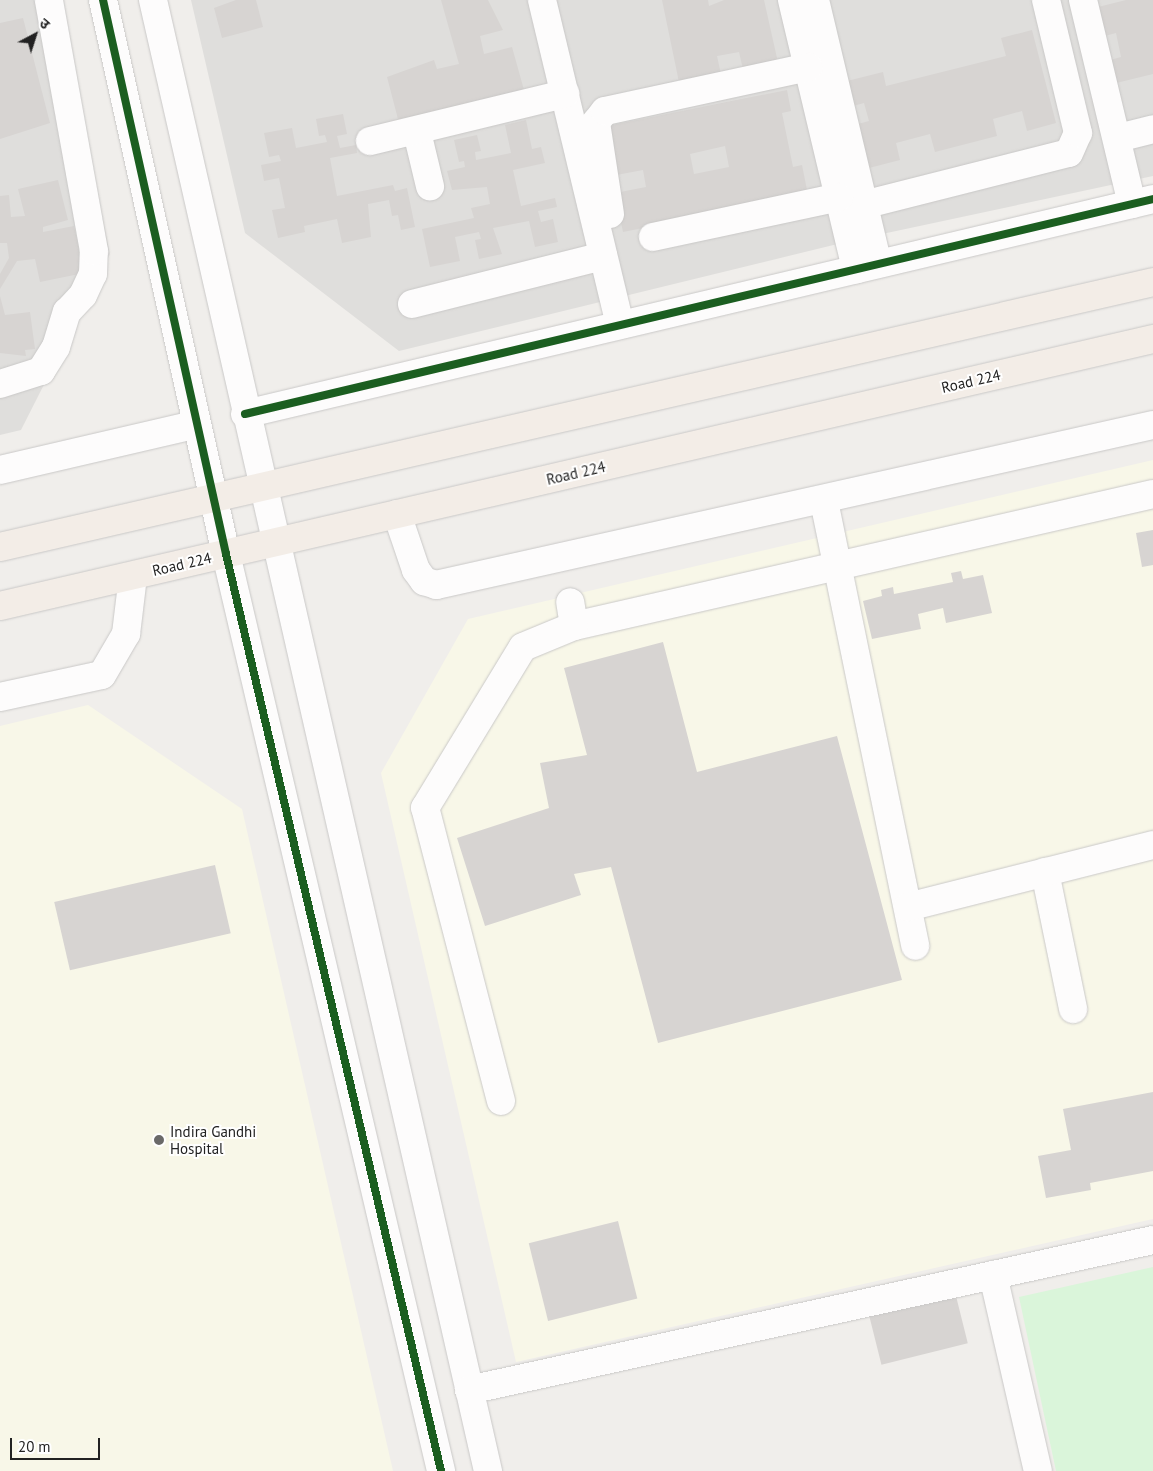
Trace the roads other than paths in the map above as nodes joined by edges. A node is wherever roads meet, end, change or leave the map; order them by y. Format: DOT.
graph roads {
  1 [pos="49,0"];
  2 [pos="103,0"];
  3 [pos="152,0"];
  4 [pos="542,0"];
  5 [pos="792,0"];
  6 [pos="815,0"];
  7 [pos="1046,0"];
  8 [pos="1082,0"];
  9 [pos="808,67"];
  10 [pos="565,94"];
  11 [pos="1153,128"];
  12 [pos="417,132"];
  13 [pos="1118,138"];
  14 [pos="370,141"];
  15 [pos="430,186"];
  16 [pos="851,201"];
  17 [pos="1142,201"];
  18 [pos="610,214"];
  19 [pos="653,237"];
  20 [pos="603,256"];
  21 [pos="867,267"];
  22 [pos="1153,282"];
  23 [pos="412,304"];
  24 [pos="620,325"];
  25 [pos="1153,339"];
  26 [pos="0,384"];
  27 [pos="245,414"];
  28 [pos="197,424"];
  29 [pos="1153,425"];
  30 [pos="0,470"];
  31 [pos="261,486"];
  32 [pos="1153,494"];
  33 [pos="214,497"];
  34 [pos="824,501"];
  35 [pos="397,514"];
  36 [pos="274,543"];
  37 [pos="0,547"];
  38 [pos="226,554"];
  39 [pos="837,563"];
  40 [pos="133,576"];
  41 [pos="0,606"];
  42 [pos="0,698"];
  43 [pos="1153,845"];
  44 [pos="1045,872"];
  45 [pos="908,907"];
  46 [pos="915,946"];
  47 [pos="1073,1009"];
  48 [pos="501,1101"];
  49 [pos="1153,1240"];
  50 [pos="993,1275"];
  51 [pos="469,1390"];
  52 [pos="441,1471"];
  53 [pos="488,1471"];
  54 [pos="1038,1471"];
  1 -- 26 [label="street"];
  2 -- 28 [label="street"];
  3 -- 27 [label="street"];
  4 -- 10 [label="street"];
  5 -- 9 [label="street"];
  6 -- 16 [label="street"];
  7 -- 16 [label="street"];
  8 -- 13 [label="street"];
  9 -- 16 [label="street"];
  9 -- 18 [label="street"];
  10 -- 12 [label="street"];
  10 -- 20 [label="street"];
  11 -- 13 [label="street"];
  12 -- 14 [label="street"];
  12 -- 15 [label="street"];
  13 -- 17 [label="street"];
  16 -- 19 [label="street"];
  16 -- 21 [label="street"];
  17 -- 21 [label="street"];
  20 -- 23 [label="street"];
  20 -- 24 [label="street"];
  21 -- 24 [label="street"];
  22 -- 31 [label="main road"];
  24 -- 27 [label="street"];
  25 -- 35 [label="main road, Road 224"];
  27 -- 31 [label="street"];
  28 -- 30 [label="street"];
  28 -- 33 [label="street"];
  29 -- 34 [label="street"];
  31 -- 33 [label="main road"];
  31 -- 36 [label="street"];
  32 -- 39 [label="street"];
  33 -- 37 [label="main road"];
  33 -- 38 [label="street"];
  34 -- 35 [label="street"];
  34 -- 39 [label="street"];
  35 -- 36 [label="main road, Road 224"];
  36 -- 38 [label="main road, Road 224"];
  36 -- 51 [label="street"];
  38 -- 40 [label="main road, Road 224"];
  38 -- 52 [label="street"];
  39 -- 45 [label="street"];
  39 -- 48 [label="street"];
  40 -- 41 [label="main road, Road 224"];
  40 -- 42 [label="street"];
  43 -- 44 [label="street"];
  44 -- 45 [label="street"];
  44 -- 47 [label="street"];
  45 -- 46 [label="street"];
  49 -- 50 [label="street"];
  50 -- 51 [label="street"];
  50 -- 54 [label="street"];
  51 -- 53 [label="street"];
}
